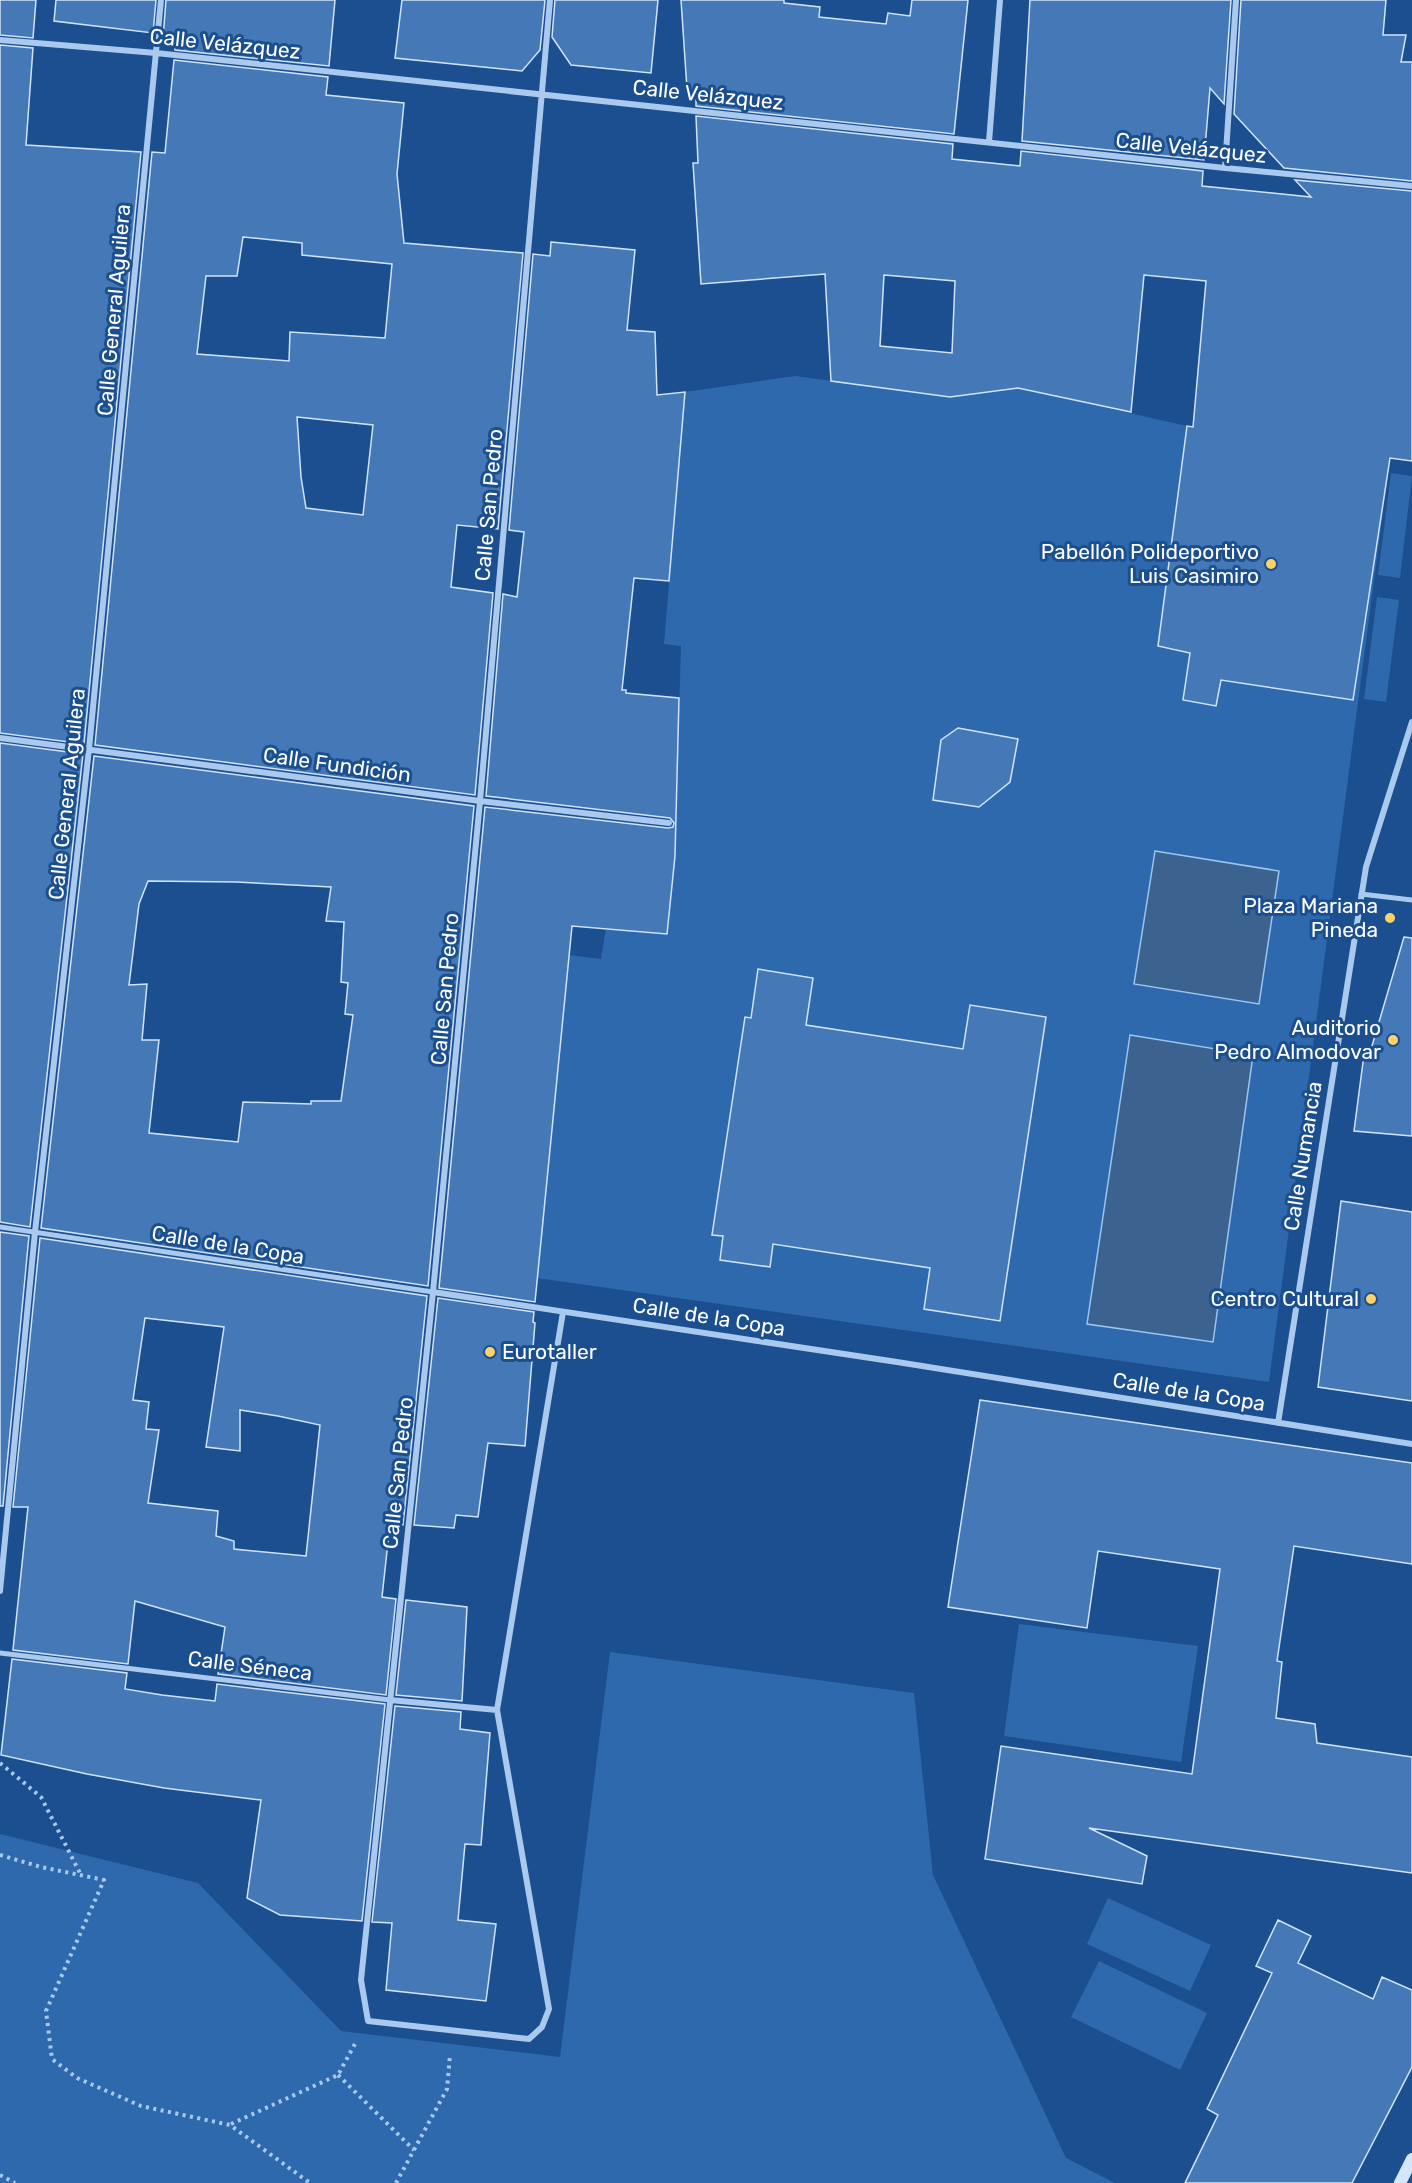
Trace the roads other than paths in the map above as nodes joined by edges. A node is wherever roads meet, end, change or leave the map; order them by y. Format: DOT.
graph roads {
  1 [pos="161,0"];
  2 [pos="550,0"];
  3 [pos="1000,0"];
  4 [pos="1236,0"];
  5 [pos="0,40"];
  6 [pos="156,53"];
  7 [pos="541,94"];
  8 [pos="989,142"];
  9 [pos="1225,168"];
  10 [pos="1412,186"];
  11 [pos="1412,722"];
  12 [pos="0,738"];
  13 [pos="89,749"];
  14 [pos="480,801"];
  15 [pos="669,823"];
  16 [pos="1361,894"];
  17 [pos="1412,900"];
  18 [pos="0,1227"];
  19 [pos="36,1232"];
  20 [pos="433,1292"];
  21 [pos="563,1312"];
  22 [pos="1278,1423"];
  23 [pos="1412,1444"];
  24 [pos="0,1591"];
  25 [pos="0,1653"];
  26 [pos="390,1700"];
  27 [pos="497,1710"];
  28 [pos="1412,2159"];
  29 [pos="1400,2183"];
  1 -- 6 [label="street, Calle General Aguilera"];
  2 -- 7 [label="street, Calle San Pedro"];
  3 -- 8 [label="street"];
  4 -- 9 [label="street"];
  5 -- 6 [label="street, Calle Velázquez"];
  6 -- 7 [label="street, Calle Velázquez"];
  6 -- 13 [label="street, Calle General Aguilera"];
  7 -- 8 [label="street, Calle Velázquez"];
  7 -- 14 [label="street, Calle San Pedro"];
  8 -- 9 [label="street, Calle Velázquez"];
  9 -- 10 [label="street, Calle Velázquez"];
  11 -- 16 [label="street, Calle Numancia"];
  12 -- 13 [label="street, Calle Fundición"];
  13 -- 14 [label="street, Calle Fundición"];
  13 -- 19 [label="street, Calle General Aguilera"];
  14 -- 15 [label="street, Calle Fundición"];
  14 -- 20 [label="street, Calle San Pedro"];
  16 -- 17 [label="street"];
  16 -- 22 [label="street, Calle Numancia"];
  18 -- 19 [label="street, Calle de la Copa"];
  19 -- 20 [label="street, Calle de la Copa"];
  19 -- 24 [label="street, Calle General Aguilera"];
  20 -- 21 [label="street, Calle de la Copa"];
  20 -- 26 [label="street, Calle San Pedro"];
  21 -- 22 [label="street, Calle de la Copa"];
  21 -- 27 [label="street"];
  22 -- 23 [label="street, Calle de la Copa"];
  25 -- 26 [label="street, Calle Séneca"];
  26 -- 27 [label="street, Calle Séneca"];
  26 -- 27 [label="street, Calle San Pedro"];
  28 -- 29 [label="main road"];
}
